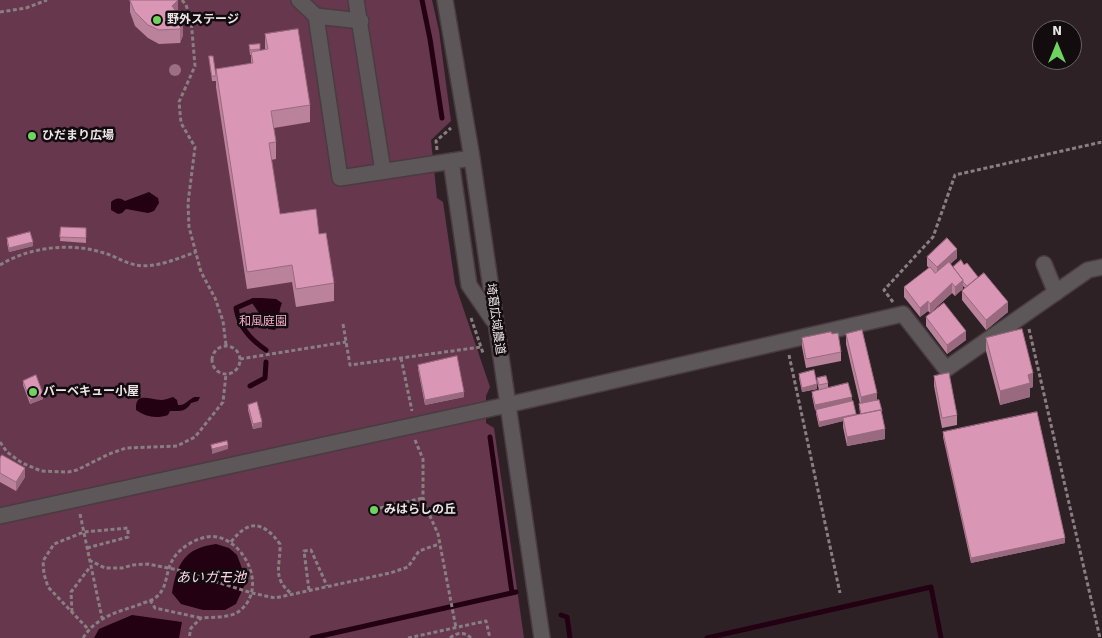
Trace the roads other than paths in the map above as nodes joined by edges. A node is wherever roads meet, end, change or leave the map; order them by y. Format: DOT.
graph roads {
  1 [pos="299,0"];
  2 [pos="356,0"];
  3 [pos="445,0"];
  4 [pos="316,16"];
  5 [pos="361,21"];
  6 [pos="472,158"];
  7 [pos="451,161"];
  8 [pos="383,171"];
  9 [pos="1044,264"];
  10 [pos="1102,267"];
  11 [pos="1056,293"];
  12 [pos="496,326"];
  13 [pos="507,405"];
  14 [pos="0,516"];
  15 [pos="542,638"];
  1 -- 4 [label="street"];
  2 -- 5 [label="street"];
  3 -- 6 [label="street, 埼葛広域農道"];
  4 -- 5 [label="street"];
  4 -- 8 [label="street"];
  5 -- 8 [label="street"];
  6 -- 7 [label="street"];
  6 -- 12 [label="street, 埼葛広域農道"];
  7 -- 8 [label="street"];
  7 -- 12 [label="street"];
  9 -- 11 [label="street"];
  10 -- 11 [label="street"];
  11 -- 13 [label="street"];
  12 -- 13 [label="street, 埼葛広域農道"];
  13 -- 14 [label="street"];
  13 -- 15 [label="street, 埼葛広域農道"];
}
